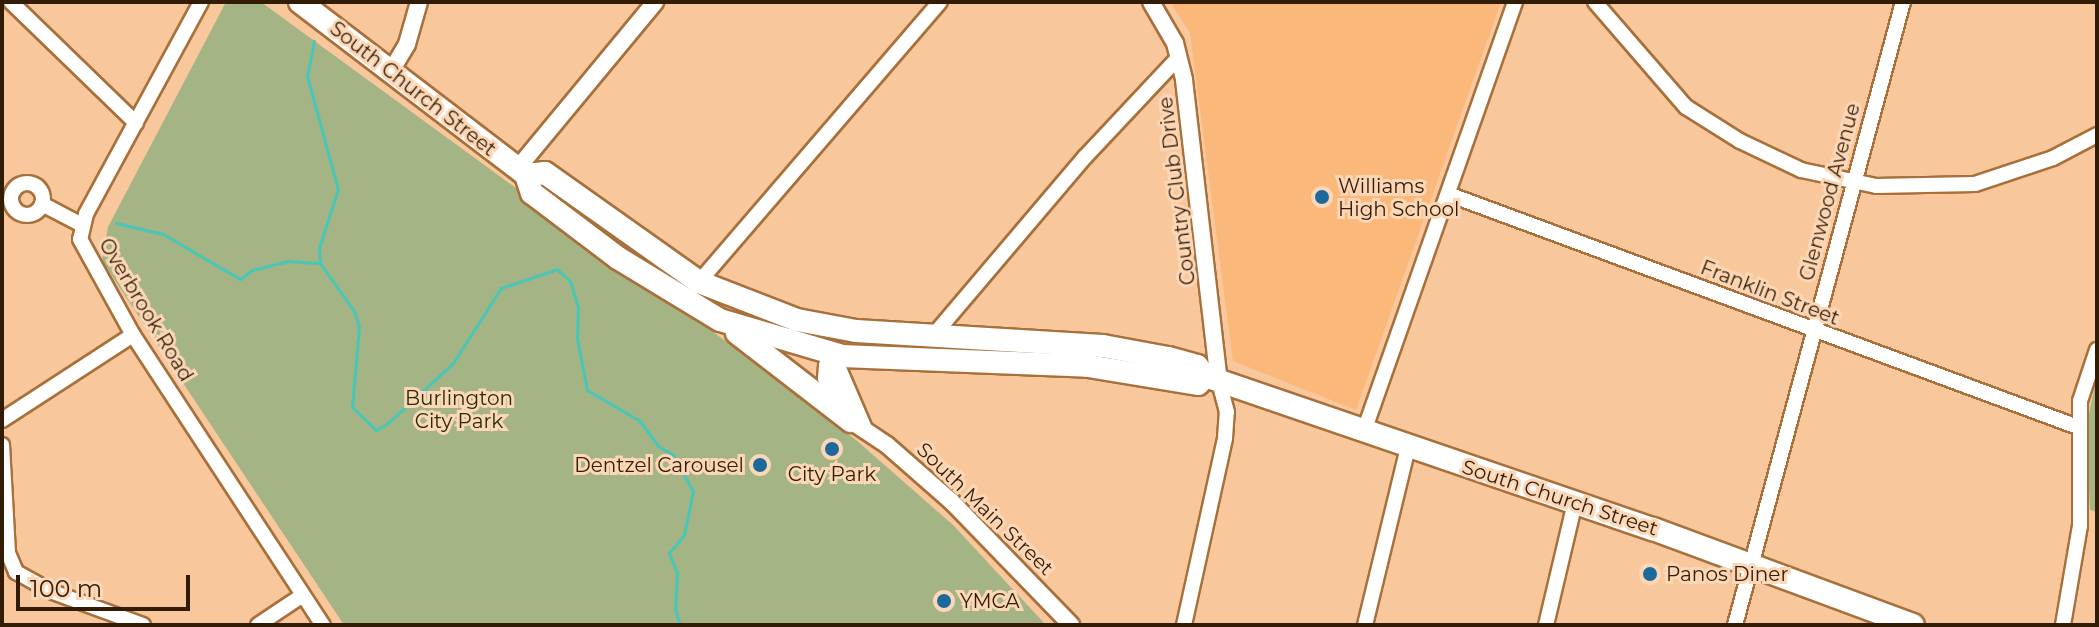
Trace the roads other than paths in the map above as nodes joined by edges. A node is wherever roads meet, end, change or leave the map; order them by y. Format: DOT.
graph roads {
  1 [pos="11,2"];
  2 [pos="201,2"];
  3 [pos="300,2"];
  4 [pos="419,2"];
  5 [pos="655,2"];
  6 [pos="940,2"];
  7 [pos="1151,2"];
  8 [pos="1515,2"];
  9 [pos="1595,2"];
  10 [pos="1903,2"];
  11 [pos="1179,57"];
  12 [pos="391,71"];
  13 [pos="136,123"];
  14 [pos="2097,135"];
  15 [pos="521,172"];
  16 [pos="1853,183"];
  17 [pos="1448,194"];
  18 [pos="42,204"];
  19 [pos="82,225"];
  20 [pos="699,282"];
  21 [pos="736,300"];
  22 [pos="720,320"];
  23 [pos="1814,331"];
  24 [pos="133,335"];
  25 [pos="922,336"];
  26 [pos="2097,350"];
  27 [pos="834,355"];
  28 [pos="1212,379"];
  29 [pos="2,420"];
  30 [pos="857,425"];
  31 [pos="2078,427"];
  32 [pos="1364,431"];
  33 [pos="2,445"];
  34 [pos="1408,447"];
  35 [pos="1575,502"];
  36 [pos="1751,563"];
  37 [pos="303,595"];
  38 [pos="1907,624"];
  39 [pos="143,625"];
  40 [pos="258,625"];
  41 [pos="323,625"];
  42 [pos="1071,625"];
  43 [pos="1184,625"];
  44 [pos="1365,625"];
  45 [pos="1546,625"];
  46 [pos="1735,625"];
  47 [pos="2063,625"];
  1 -- 13 [label="street"];
  2 -- 13 [label="street, Overbrook Road"];
  3 -- 12 [label="main road, South Church Street"];
  4 -- 12 [label="street"];
  5 -- 15 [label="street"];
  6 -- 20 [label="street"];
  7 -- 11 [label="street, Country Club Drive"];
  8 -- 17 [label="street"];
  9 -- 16 [label="street"];
  10 -- 16 [label="street, Glenwood Avenue"];
  11 -- 25 [label="street"];
  11 -- 28 [label="street, Country Club Drive"];
  12 -- 15 [label="main road, South Church Street"];
  13 -- 19 [label="street, Overbrook Road"];
  14 -- 16 [label="street"];
  15 -- 20 [label="main road, South Church Street"];
  15 -- 22 [label="main road, South Church Street"];
  16 -- 23 [label="street, Glenwood Avenue"];
  17 -- 23 [label="street, Franklin Street"];
  17 -- 32 [label="street"];
  18 -- 19 [label="street"];
  19 -- 24 [label="street, Overbrook Road"];
  20 -- 21 [label="main road, South Church Street"];
  21 -- 25 [label="main road, South Church Street"];
  21 -- 27 [label="main road"];
  22 -- 27 [label="main road, South Church Street"];
  22 -- 30 [label="main road"];
  23 -- 31 [label="street, Franklin Street"];
  23 -- 36 [label="street, Glenwood Avenue"];
  24 -- 29 [label="street"];
  24 -- 37 [label="street, Overbrook Road"];
  25 -- 27 [label="main road"];
  25 -- 28 [label="main road, South Church Street"];
  26 -- 31 [label="street"];
  27 -- 28 [label="main road, South Church Street"];
  27 -- 30 [label="street, South Main Street"];
  28 -- 32 [label="main road, South Church Street"];
  28 -- 43 [label="street"];
  30 -- 42 [label="street, South Main Street"];
  31 -- 47 [label="street"];
  32 -- 34 [label="main road, South Church Street"];
  33 -- 39 [label="street"];
  34 -- 35 [label="main road, South Church Street"];
  34 -- 44 [label="street"];
  35 -- 36 [label="main road, South Church Street"];
  35 -- 45 [label="street"];
  36 -- 38 [label="main road, South Church Street"];
  36 -- 46 [label="street, Glenwood Avenue"];
  37 -- 40 [label="street"];
  37 -- 41 [label="street, Overbrook Road"];
}
